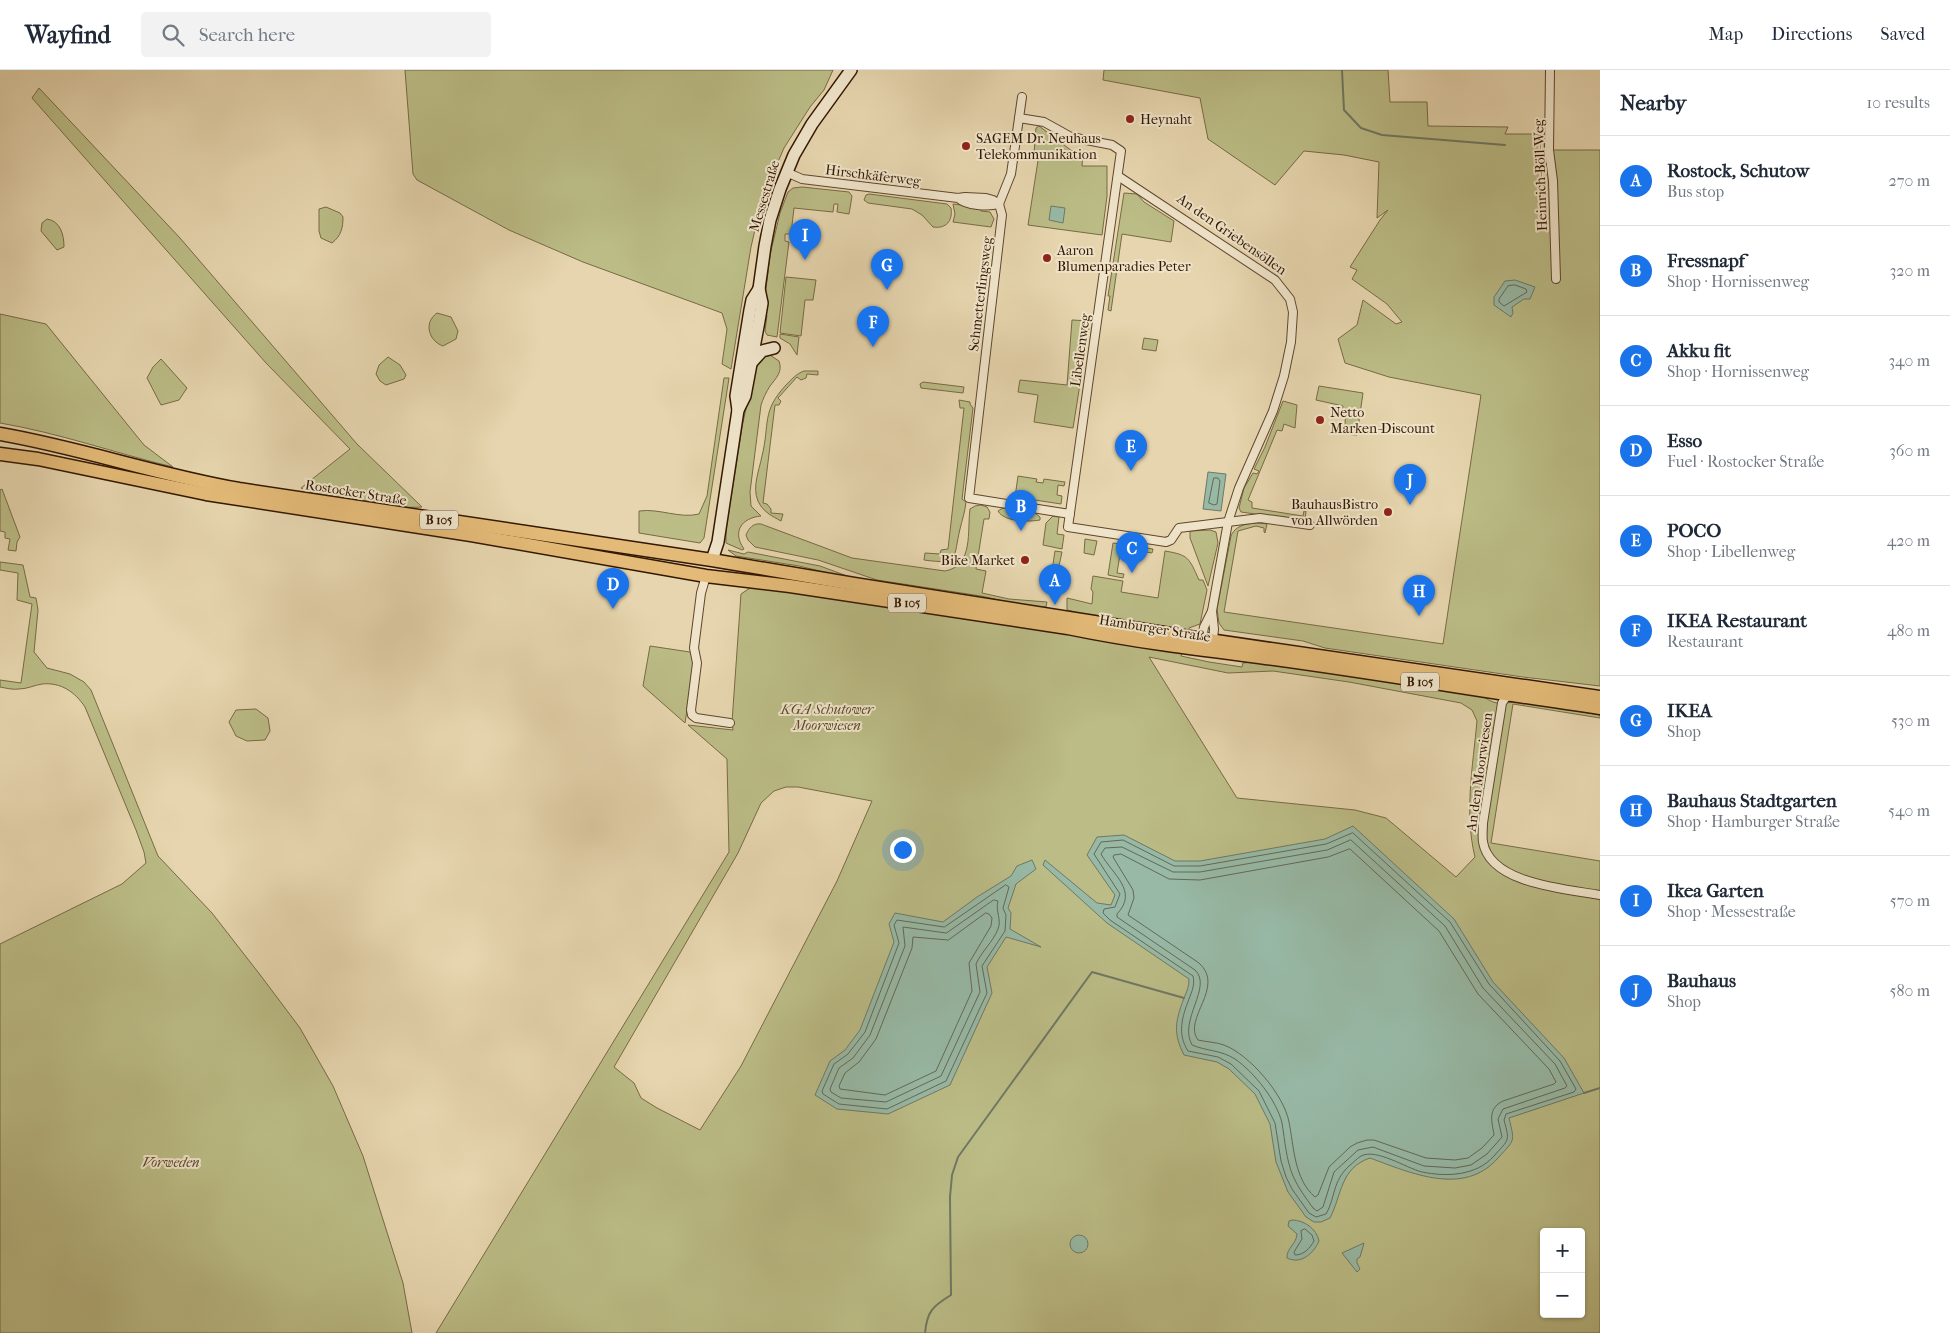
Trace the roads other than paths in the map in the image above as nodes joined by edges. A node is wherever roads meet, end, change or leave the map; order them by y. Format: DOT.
graph roads {
  1 [pos="851,70"];
  2 [pos="1550,70"];
  3 [pos="1022,97"];
  4 [pos="1019,118"];
  5 [pos="786,172"];
  6 [pos="1118,176"];
  7 [pos="999,204"];
  8 [pos="1556,279"];
  9 [pos="759,290"];
  10 [pos="774,348"];
  11 [pos="750,364"];
  12 [pos="738,410"];
  13 [pos="0,434"];
  14 [pos="0,454"];
  15 [pos="1070,514"];
  16 [pos="1228,522"];
  17 [pos="1310,525"];
  18 [pos="712,560"];
  19 [pos="706,576"];
  20 [pos="1207,645"];
  21 [pos="1512,696"];
  22 [pos="1600,697"];
  23 [pos="1600,708"];
  24 [pos="730,723"];
  25 [pos="1600,895"];
  1 -- 5 [label="main road, Messestraße"];
  2 -- 8 [label="street, Heinrich-Böll-Weg"];
  3 -- 4 [label="street, Schmetterlingsweg"];
  4 -- 6 [label="street"];
  4 -- 7 [label="street, Schmetterlingsweg"];
  5 -- 7 [label="street, Hirschkäferweg"];
  5 -- 9 [label="main road, Messestraße"];
  6 -- 15 [label="street, Libellenweg"];
  6 -- 16 [label="street, An den Griebensöllen"];
  7 -- 15 [label="street, Schmetterlingsweg"];
  9 -- 11 [label="main road, Messestraße"];
  9 -- 12 [label="main road, Messestraße"];
  10 -- 11 [label="main road"];
  11 -- 12 [label="main road, Messestraße"];
  12 -- 18 [label="main road, Messestraße"];
  13 -- 18 [label="main road, Rostocker Straße / B 105"];
  14 -- 19 [label="main road, Rostocker Straße / B 105"];
  15 -- 16 [label="street, Libellenweg"];
  16 -- 17 [label="street"];
  16 -- 20 [label="street, An den Griebensöllen"];
  18 -- 19 [label="main road"];
  18 -- 20 [label="main road, Hamburger Straße / B 105"];
  19 -- 20 [label="main road, Hamburger Straße / B 105"];
  19 -- 24 [label="street"];
  20 -- 21 [label="main road, Hamburger Straße / B 105"];
  20 -- 22 [label="main road, Hamburger Straße / B 105"];
  21 -- 23 [label="main road, Hamburger Straße / B 105"];
  21 -- 25 [label="street, An den Moorwiesen"];
}
